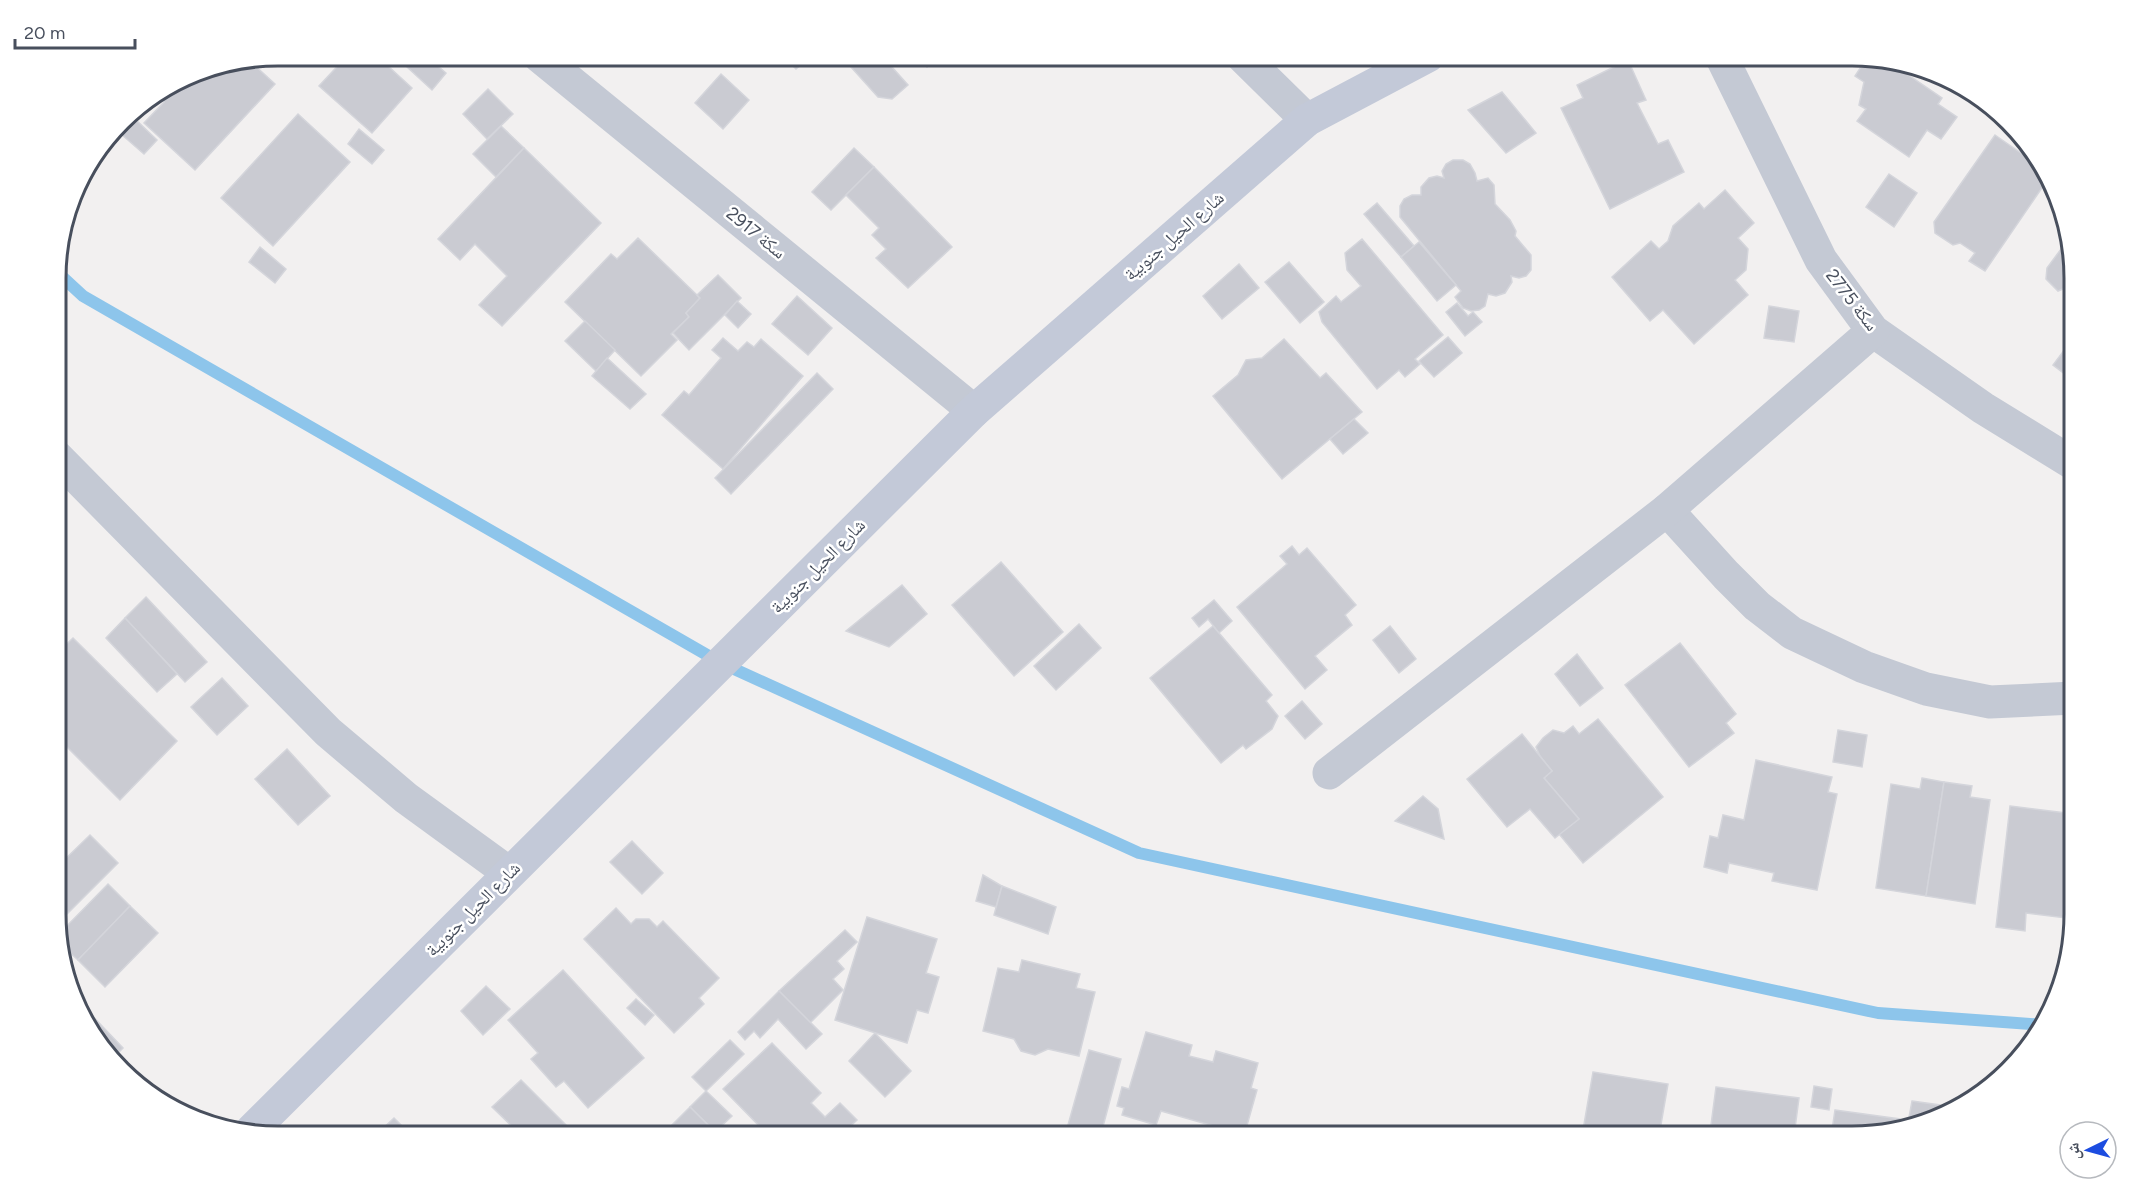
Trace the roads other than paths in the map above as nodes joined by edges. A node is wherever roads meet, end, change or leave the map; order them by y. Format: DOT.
graph roads {
  1 [pos="551,66"];
  2 [pos="1252,66"];
  3 [pos="1409,66"];
  4 [pos="1726,66"];
  5 [pos="1306,120"];
  6 [pos="1873,331"];
  7 [pos="974,411"];
  8 [pos="2064,458"];
  9 [pos="66,466"];
  10 [pos="1667,510"];
  11 [pos="2064,698"];
  12 [pos="1329,773"];
  13 [pos="509,873"];
  14 [pos="257,1125"];
  1 -- 7 [label="street, سكة 2917"];
  2 -- 5 [label="street"];
  3 -- 5 [label="street, شارع الحيل جنوبية"];
  4 -- 6 [label="street, سكة 2775"];
  5 -- 7 [label="street, شارع الحيل جنوبية"];
  6 -- 8 [label="street, سكة 2775"];
  6 -- 10 [label="street"];
  7 -- 13 [label="street, شارع الحيل جنوبية"];
  9 -- 13 [label="street"];
  10 -- 11 [label="street"];
  10 -- 12 [label="street"];
  13 -- 14 [label="street, شارع الحيل جنوبية"];
}
